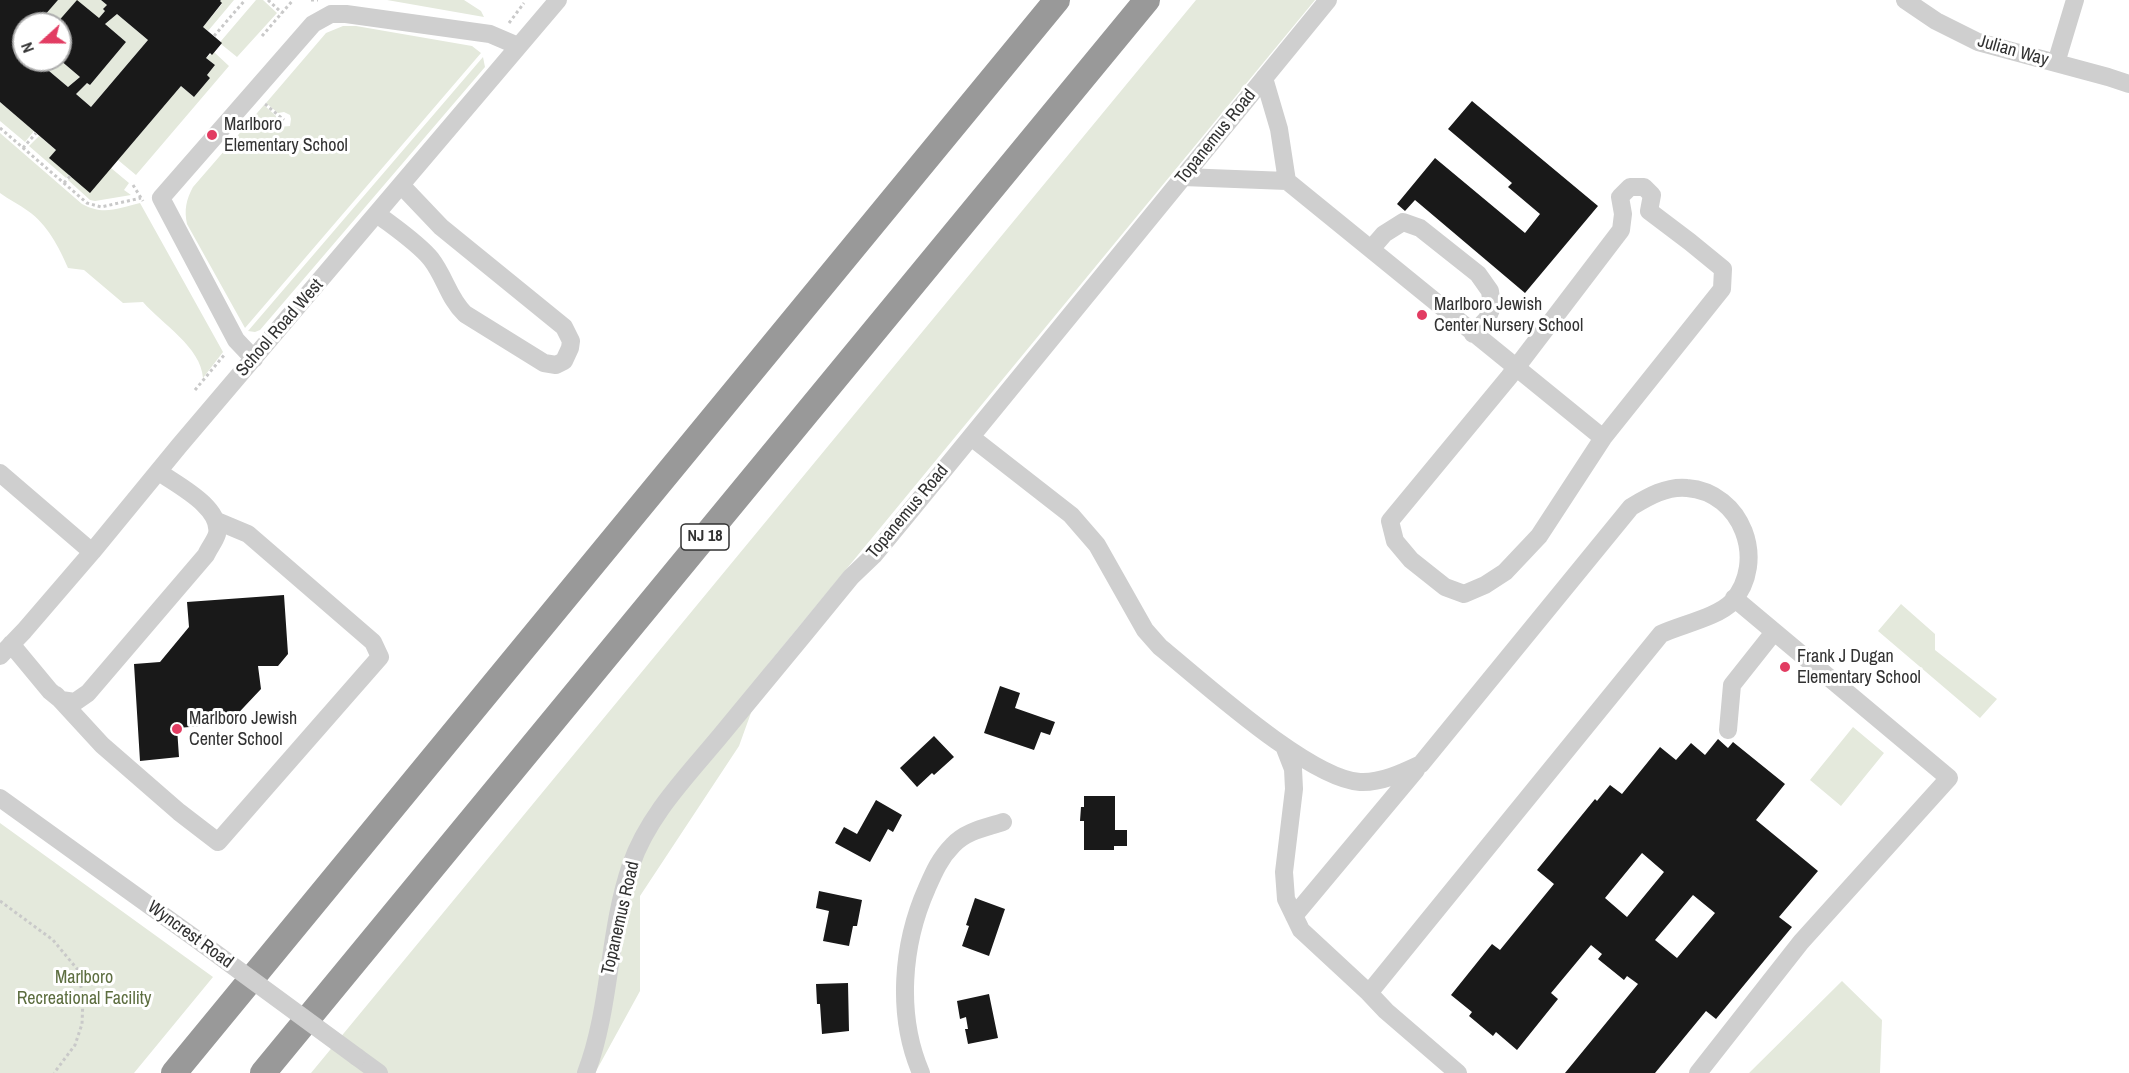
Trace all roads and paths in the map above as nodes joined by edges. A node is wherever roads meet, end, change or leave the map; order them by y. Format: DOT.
graph roads {
  1 [pos="245,0"];
  2 [pos="268,0"];
  3 [pos="293,0"];
  4 [pos="558,0"];
  5 [pos="1057,0"];
  6 [pos="1146,0"];
  7 [pos="1328,0"];
  8 [pos="1905,0"];
  9 [pos="2075,0"];
  10 [pos="282,13"];
  11 [pos="214,36"];
  12 [pos="262,36"];
  13 [pos="518,46"];
  14 [pos="2056,63"];
  15 [pos="1264,78"];
  16 [pos="2129,84"];
  17 [pos="252,93"];
  18 [pos="284,120"];
  19 [pos="0,128"];
  20 [pos="36,133"];
  21 [pos="23,148"];
  22 [pos="70,176"];
  23 [pos="1183,177"];
  24 [pos="1287,181"];
  25 [pos="64,183"];
  26 [pos="134,185"];
  27 [pos="401,185"];
  28 [pos="141,198"];
  29 [pos="147,209"];
  30 [pos="377,214"];
  31 [pos="1371,249"];
  32 [pos="1473,334"];
  33 [pos="226,353"];
  34 [pos="254,359"];
  35 [pos="1516,368"];
  36 [pos="195,390"];
  37 [pos="971,437"];
  38 [pos="1603,438"];
  39 [pos="159,472"];
  40 [pos="0,473"];
  41 [pos="217,522"];
  42 [pos="92,552"];
  43 [pos="1734,598"];
  44 [pos="1774,632"];
  45 [pos="6,650"];
  46 [pos="56,695"];
  47 [pos="1728,730"];
  48 [pos="1284,746"];
  49 [pos="1421,764"];
  50 [pos="0,798"];
  51 [pos="1003,822"];
  52 [pos="0,901"];
  53 [pos="1294,916"];
  54 [pos="1369,993"];
  55 [pos="54,1073"];
  56 [pos="174,1073"];
  57 [pos="263,1073"];
  58 [pos="379,1073"];
  59 [pos="586,1073"];
  60 [pos="921,1073"];
  61 [pos="1458,1073"];
  62 [pos="1698,1073"];
  1 -- 11 [label="path"];
  2 -- 10 [label="path"];
  3 -- 10 [label="path"];
  4 -- 13 [label="street, School Road West"];
  5 -- 56 [label="highway"];
  6 -- 57 [label="highway, NJ 18"];
  7 -- 15 [label="street, Topanemus Road"];
  8 -- 14 [label="street, Julian Way"];
  9 -- 14 [label="street"];
  10 -- 12 [label="path"];
  13 -- 17 [label="street"];
  13 -- 27 [label="street, School Road West"];
  14 -- 16 [label="street, Julian Way"];
  15 -- 23 [label="street, Topanemus Road"];
  15 -- 24 [label="street"];
  17 -- 18 [label="path"];
  17 -- 34 [label="street"];
  19 -- 21 [label="path"];
  20 -- 21 [label="path"];
  21 -- 25 [label="path"];
  22 -- 25 [label="path"];
  23 -- 24 [label="street"];
  23 -- 37 [label="street, Topanemus Road"];
  24 -- 31 [label="street"];
  25 -- 28 [label="path"];
  26 -- 28 [label="path"];
  27 -- 30 [label="street, School Road West"];
  27 -- 30 [label="street"];
  28 -- 29 [label="path"];
  30 -- 34 [label="street, School Road West"];
  31 -- 32 [label="street"];
  31 -- 32 [label="street"];
  32 -- 35 [label="street"];
  33 -- 36 [label="path"];
  34 -- 39 [label="street, School Road West"];
  35 -- 38 [label="street"];
  35 -- 38 [label="street"];
  35 -- 38 [label="street"];
  37 -- 48 [label="street"];
  37 -- 59 [label="street, Topanemus Road"];
  39 -- 41 [label="street"];
  39 -- 42 [label="street, School Road West"];
  40 -- 42 [label="street"];
  41 -- 46 [label="street"];
  41 -- 46 [label="street"];
  42 -- 45 [label="street, School Road West"];
  43 -- 44 [label="street"];
  43 -- 49 [label="street"];
  43 -- 54 [label="street"];
  44 -- 47 [label="street"];
  44 -- 62 [label="street"];
  45 -- 46 [label="street"];
  48 -- 49 [label="street"];
  48 -- 53 [label="street"];
  49 -- 53 [label="street"];
  50 -- 58 [label="street, Wyncrest Road, bridge"];
  51 -- 60 [label="street"];
  52 -- 55 [label="path"];
  53 -- 54 [label="street"];
  54 -- 61 [label="street"];
}
